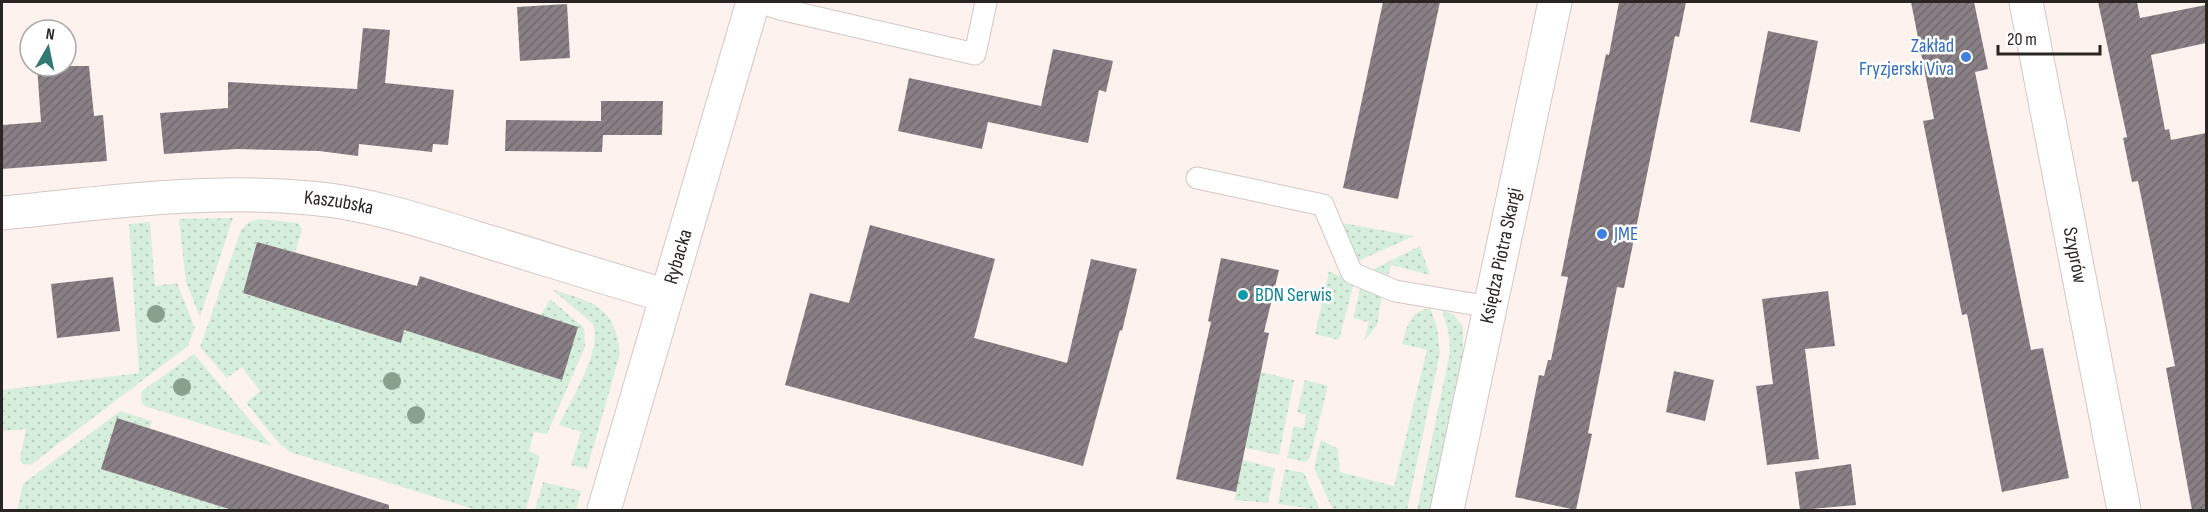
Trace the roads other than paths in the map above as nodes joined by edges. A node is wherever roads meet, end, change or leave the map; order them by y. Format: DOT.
graph roads {
  1 [pos="753,2"];
  2 [pos="759,2"];
  3 [pos="986,2"];
  4 [pos="1555,2"];
  5 [pos="2026,2"];
  6 [pos="1197,178"];
  7 [pos="2,213"];
  8 [pos="664,296"];
  9 [pos="1490,307"];
  10 [pos="604,510"];
  11 [pos="1447,510"];
  12 [pos="2124,510"];
  1 -- 8 [label="street, Rybacka"];
  2 -- 3 [label="lane"];
  4 -- 9 [label="street, Księdza Piotra Skargi"];
  5 -- 12 [label="street, Szyprów"];
  6 -- 9 [label="lane"];
  7 -- 8 [label="street, Kaszubska"];
  8 -- 10 [label="street, Rybacka"];
  9 -- 11 [label="street, Księdza Piotra Skargi"];
}
